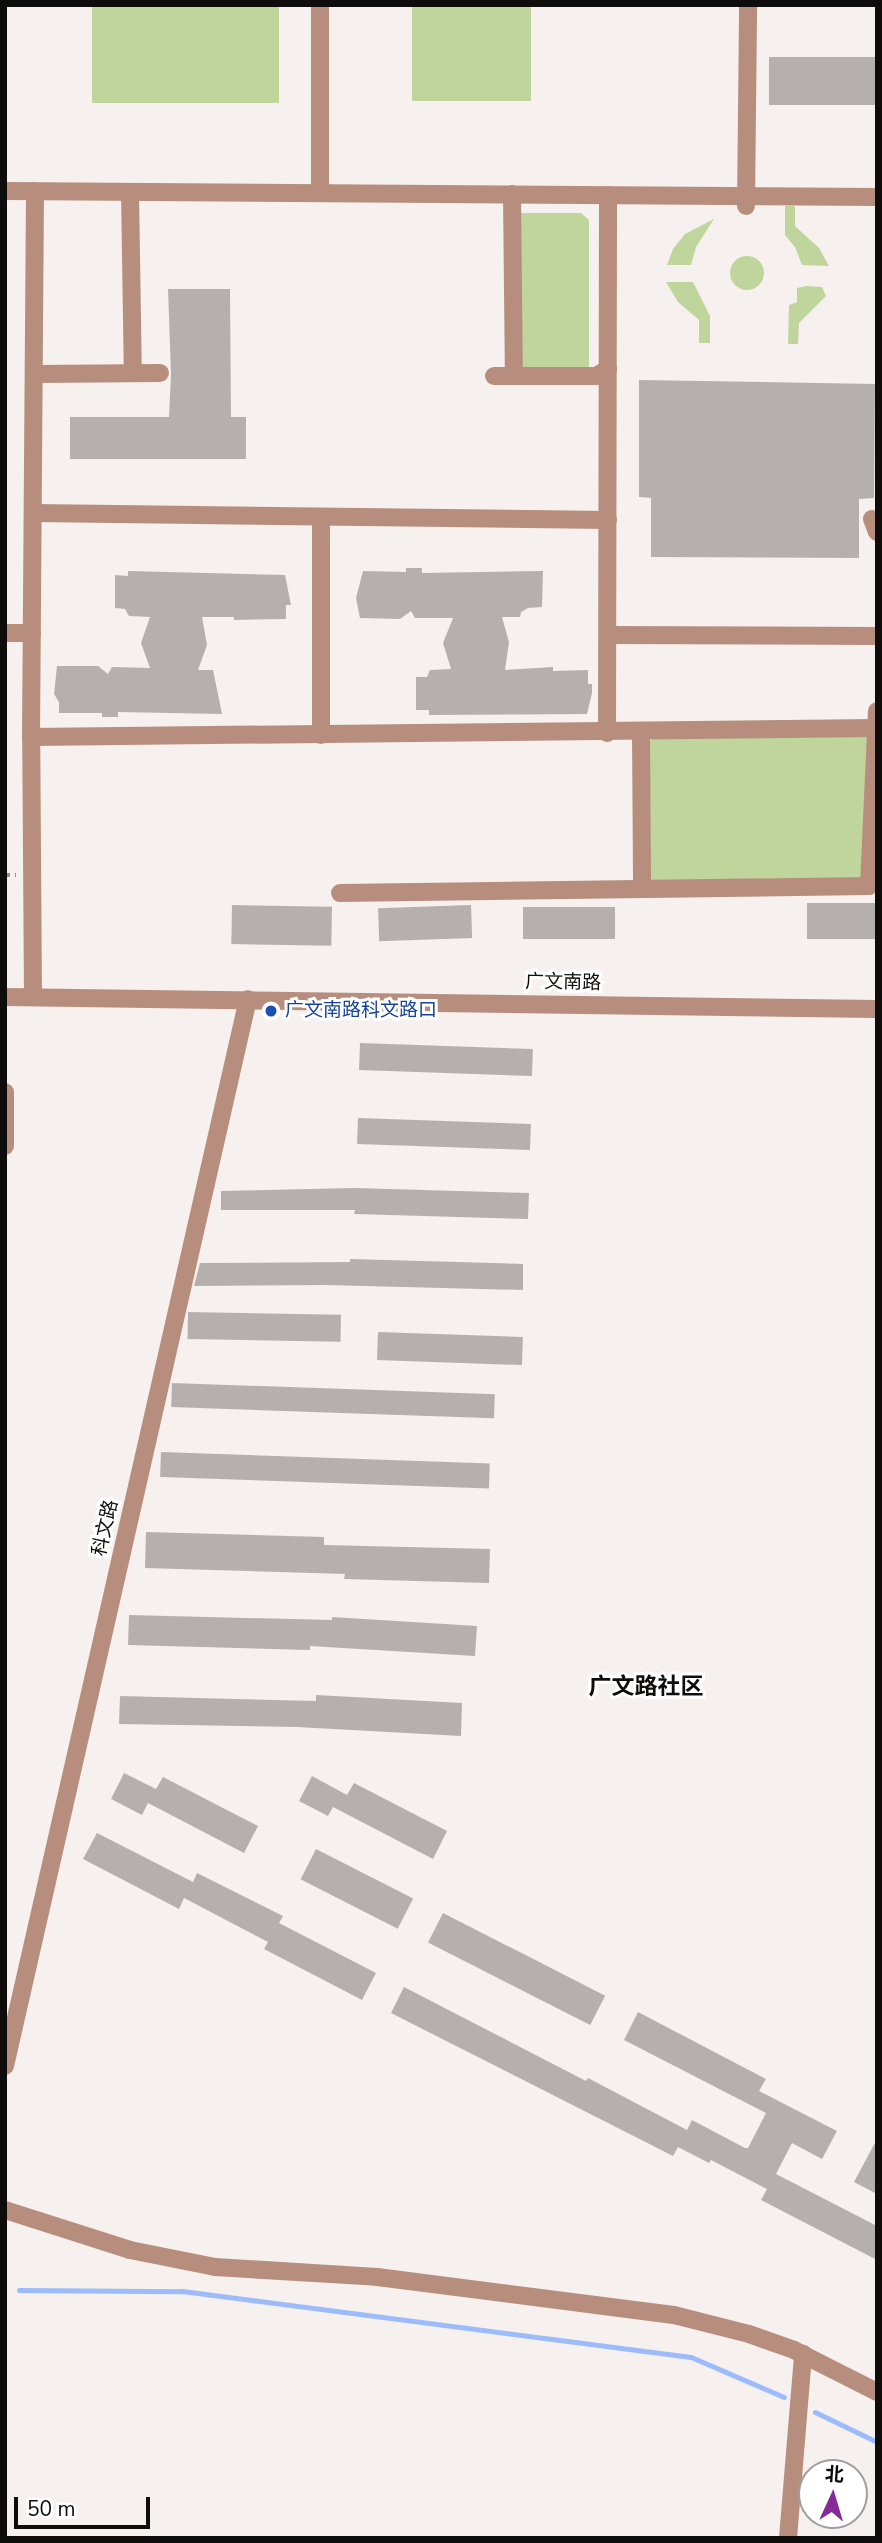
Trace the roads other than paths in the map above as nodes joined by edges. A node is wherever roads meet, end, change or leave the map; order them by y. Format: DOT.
graph roads {
  1 [pos="320,5"];
  2 [pos="748,5"];
  3 [pos="5,191"];
  4 [pos="36,191"];
  5 [pos="130,192"];
  6 [pos="320,193"];
  7 [pos="512,194"];
  8 [pos="608,195"];
  9 [pos="877,197"];
  10 [pos="746,201"];
  11 [pos="608,369"];
  12 [pos="133,373"];
  13 [pos="160,373"];
  14 [pos="36,374"];
  15 [pos="494,376"];
  16 [pos="514,376"];
  17 [pos="34,513"];
  18 [pos="321,517"];
  19 [pos="608,520"];
  20 [pos="5,633"];
  21 [pos="32,633"];
  22 [pos="607,635"];
  23 [pos="877,636"];
  24 [pos="877,711"];
  25 [pos="876,728"];
  26 [pos="607,733"];
  27 [pos="640,733"];
  28 [pos="321,735"];
  29 [pos="31,737"];
  30 [pos="642,889"];
  31 [pos="340,893"];
  32 [pos="5,997"];
  33 [pos="33,997"];
  34 [pos="248,999"];
  35 [pos="877,1009"];
  36 [pos="5,1092"];
  37 [pos="5,1146"];
  38 [pos="5,2066"];
  39 [pos="5,2210"];
  40 [pos="803,2354"];
  41 [pos="877,2392"];
  42 [pos="788,2538"];
  1 -- 6 [label="street"];
  2 -- 10 [label="street"];
  3 -- 4 [label="street"];
  4 -- 5 [label="street"];
  4 -- 14 [label="street"];
  5 -- 6 [label="street"];
  5 -- 12 [label="street"];
  6 -- 7 [label="street"];
  7 -- 8 [label="street"];
  7 -- 16 [label="street"];
  8 -- 10 [label="street"];
  8 -- 11 [label="street"];
  9 -- 10 [label="street"];
  11 -- 16 [label="street"];
  11 -- 19 [label="street"];
  12 -- 13 [label="street"];
  12 -- 14 [label="street"];
  14 -- 17 [label="street"];
  15 -- 16 [label="street"];
  17 -- 18 [label="street"];
  17 -- 21 [label="street"];
  18 -- 19 [label="street"];
  18 -- 28 [label="street"];
  19 -- 22 [label="street"];
  20 -- 21 [label="street"];
  21 -- 29 [label="street"];
  22 -- 23 [label="street"];
  22 -- 26 [label="street"];
  24 -- 25 [label="street"];
  25 -- 27 [label="street"];
  25 -- 30 [label="street"];
  26 -- 27 [label="street"];
  26 -- 28 [label="street"];
  27 -- 30 [label="street"];
  28 -- 29 [label="street"];
  29 -- 33 [label="street"];
  30 -- 31 [label="street"];
  32 -- 33 [label="street, 广文南路"];
  33 -- 34 [label="street, 广文南路"];
  34 -- 35 [label="street, 广文南路"];
  34 -- 38 [label="street, 科文路"];
  36 -- 37 [label="street"];
  39 -- 40 [label="street"];
  40 -- 41 [label="street"];
  40 -- 42 [label="street"];
}
